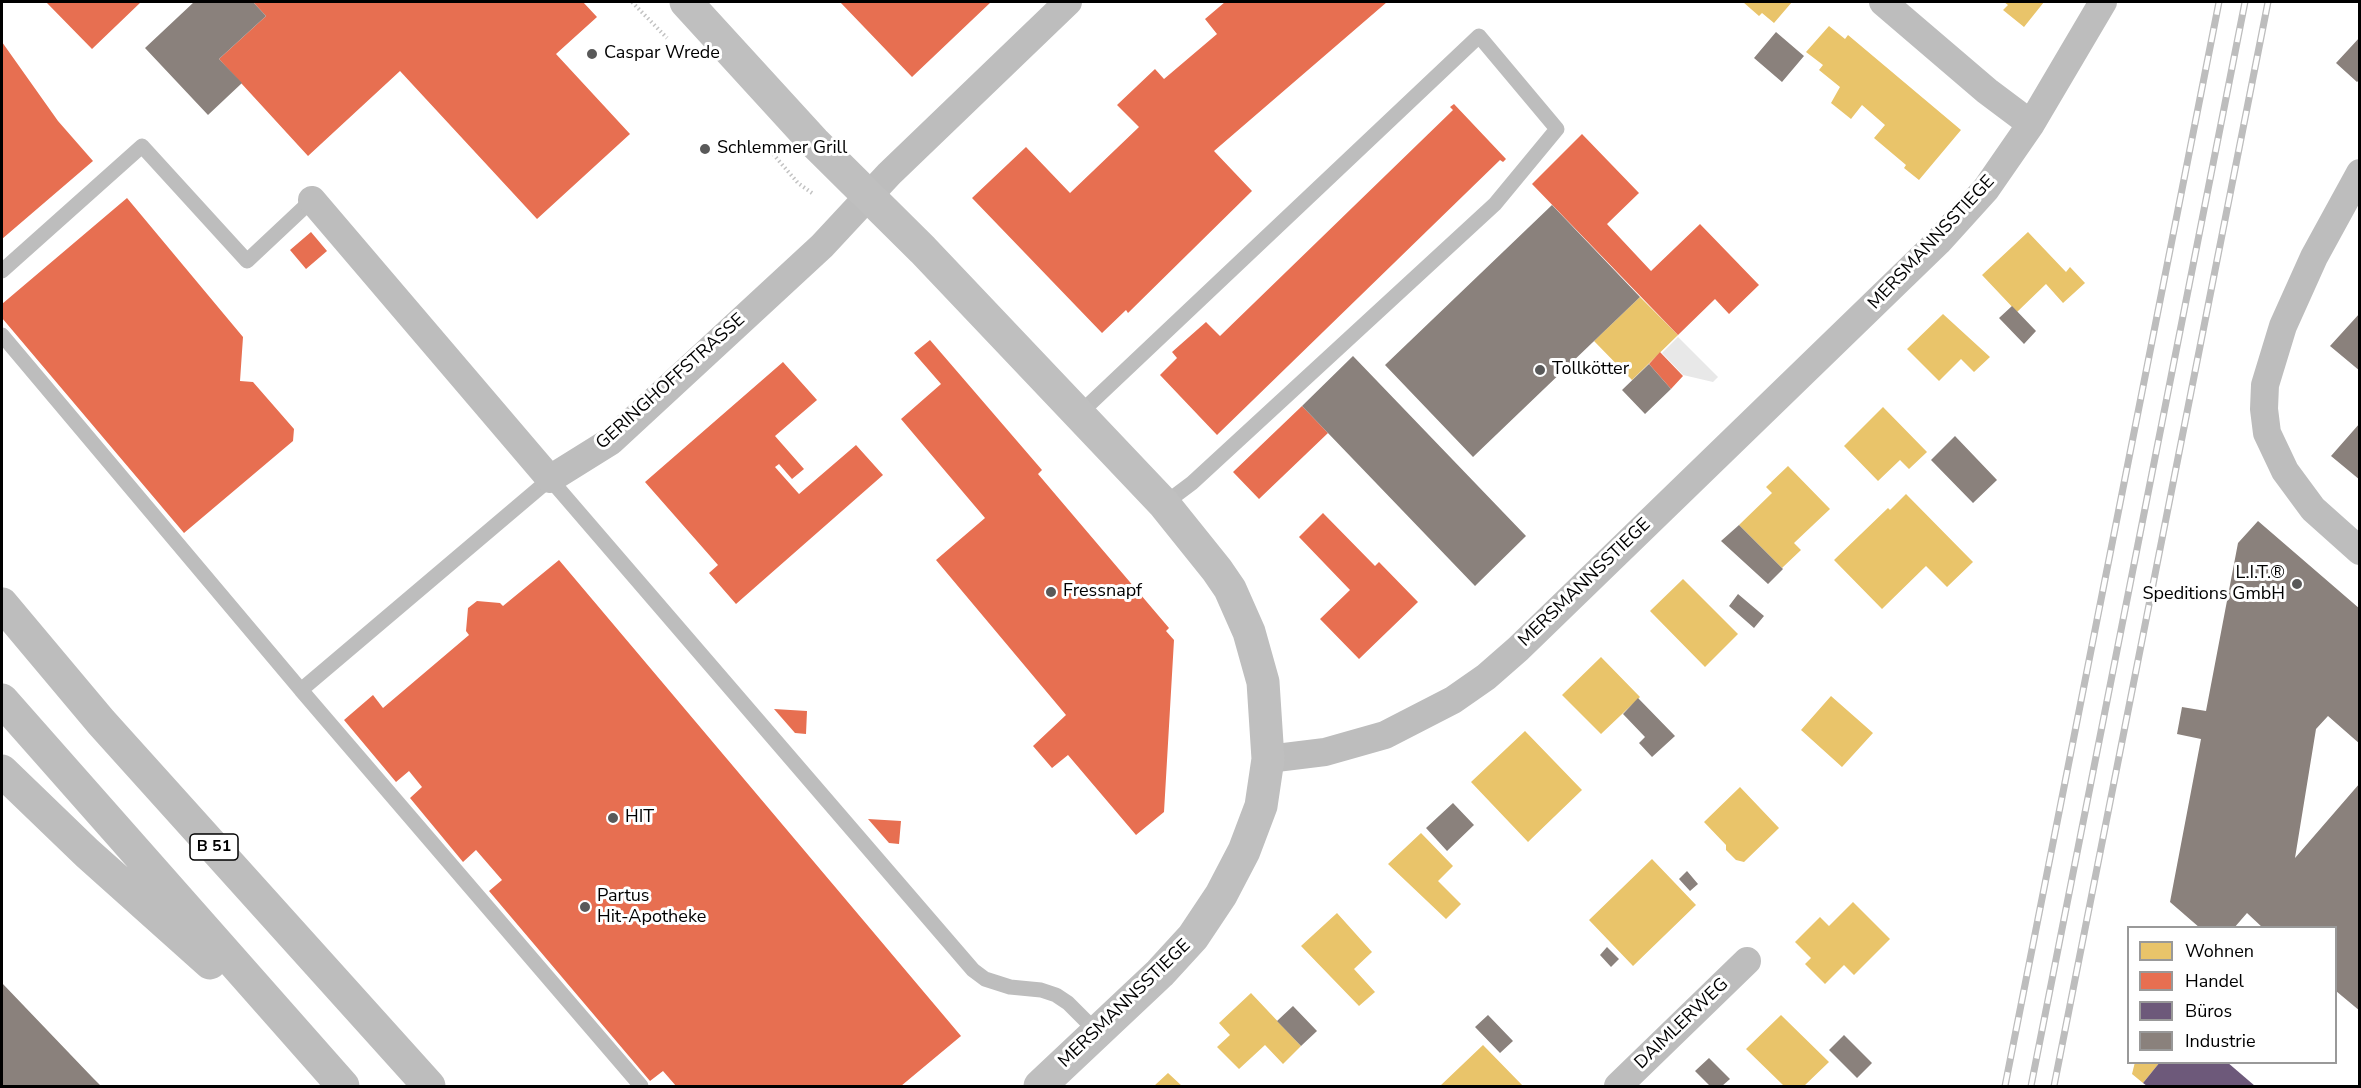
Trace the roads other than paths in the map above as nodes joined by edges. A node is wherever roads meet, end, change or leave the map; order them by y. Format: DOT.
graph roads {
  1 [pos="686,2"];
  2 [pos="1068,2"];
  3 [pos="1882,2"];
  4 [pos="2103,2"];
  5 [pos="2031,124"];
  6 [pos="2360,173"];
  7 [pos="868,197"];
  8 [pos="312,200"];
  9 [pos="2,271"];
  10 [pos="2,335"];
  11 [pos="1079,414"];
  12 [pos="550,479"];
  13 [pos="1164,504"];
  14 [pos="2360,551"];
  15 [pos="2,604"];
  16 [pos="301,690"];
  17 [pos="2,700"];
  18 [pos="1268,759"];
  19 [pos="2,771"];
  20 [pos="1747,961"];
  21 [pos="1097,1032"];
  22 [pos="321,1062"];
  23 [pos="343,1086"];
  24 [pos="429,1086"];
  25 [pos="641,1086"];
  26 [pos="1041,1086"];
  27 [pos="1618,1086"];
  1 -- 7 [label="street"];
  2 -- 7 [label="street, GERINGHOFFSTRASSE"];
  3 -- 5 [label="street"];
  4 -- 5 [label="street, MERSMANNSSTIEGE"];
  5 -- 18 [label="street, MERSMANNSSTIEGE"];
  6 -- 14 [label="street"];
  7 -- 11 [label="street"];
  7 -- 12 [label="street, GERINGHOFFSTRASSE"];
  8 -- 9 [label="lane"];
  8 -- 12 [label="street"];
  10 -- 16 [label="lane"];
  11 -- 13 [label="street"];
  11 -- 13 [label="lane"];
  12 -- 16 [label="lane"];
  12 -- 21 [label="lane"];
  13 -- 18 [label="street"];
  15 -- 24 [label="highway, B 51"];
  16 -- 25 [label="lane"];
  17 -- 22 [label="highway"];
  18 -- 21 [label="street, MERSMANNSSTIEGE"];
  19 -- 22 [label="highway"];
  20 -- 27 [label="street, DAIMLERWEG"];
  21 -- 26 [label="street, MERSMANNSSTIEGE"];
  22 -- 23 [label="highway"];
}
